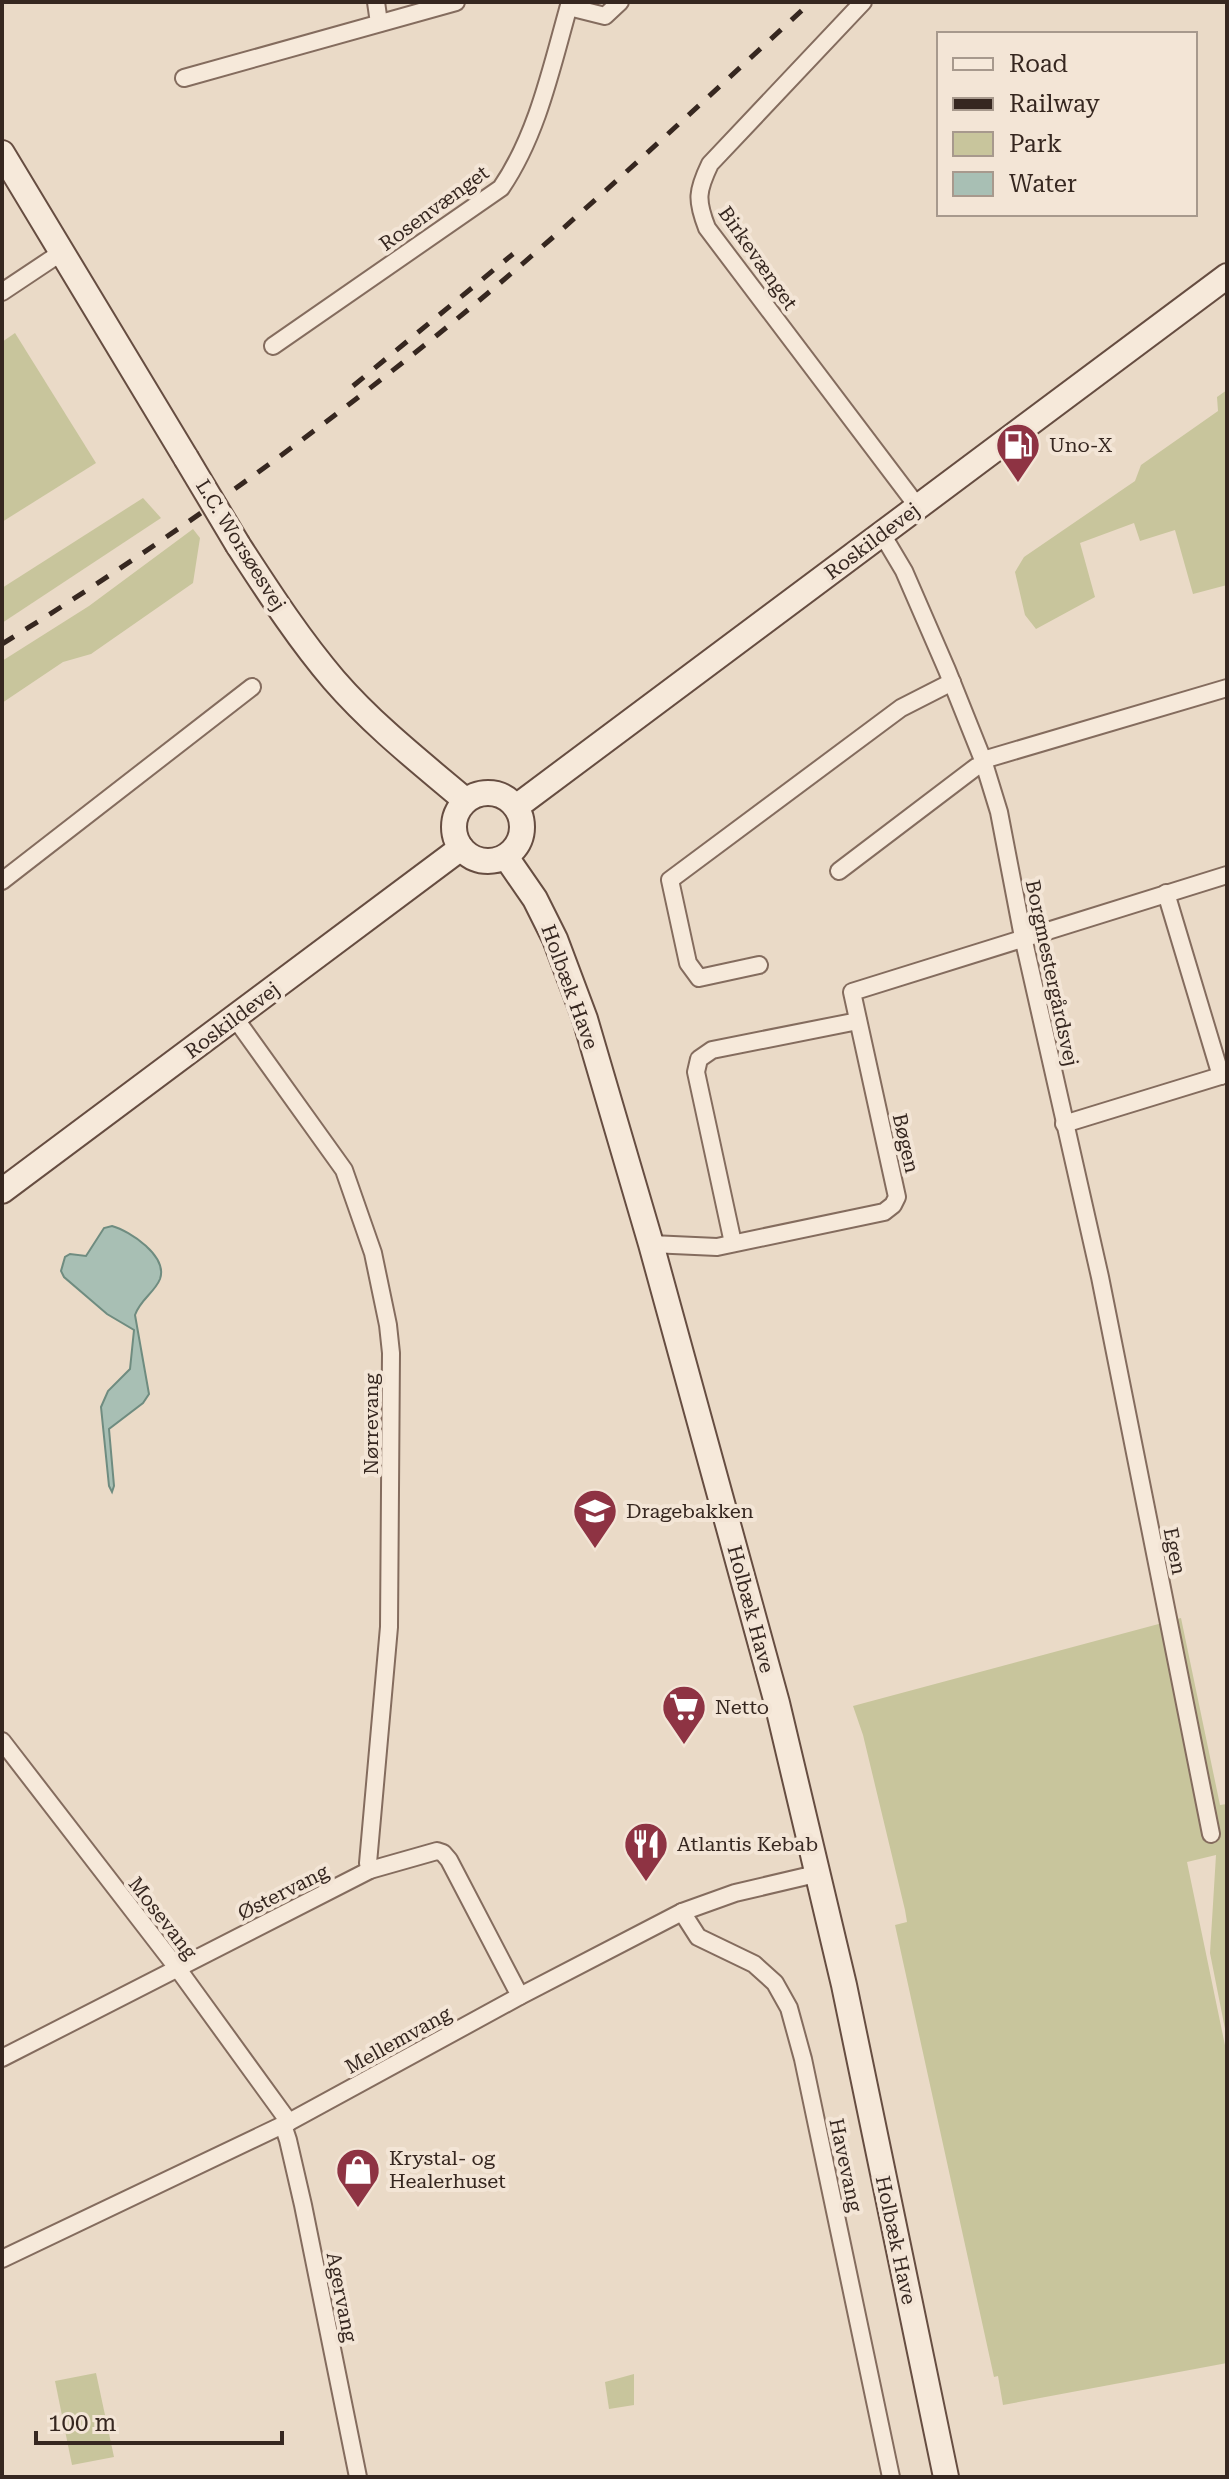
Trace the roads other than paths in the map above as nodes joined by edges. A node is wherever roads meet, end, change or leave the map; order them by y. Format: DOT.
graph roads {
  1 [pos="376,2"];
  2 [pos="456,2"];
  3 [pos="620,2"];
  4 [pos="863,2"];
  5 [pos="570,5"];
  6 [pos="379,23"];
  7 [pos="184,78"];
  8 [pos="2,153"];
  9 [pos="62,252"];
  10 [pos="1227,276"];
  11 [pos="2,292"];
  12 [pos="273,346"];
  13 [pos="918,507"];
  14 [pos="882,534"];
  15 [pos="952,682"];
  16 [pos="252,687"];
  17 [pos="1227,688"];
  18 [pos="984,762"];
  19 [pos="465,800"];
  20 [pos="516,807"];
  21 [pos="461,848"];
  22 [pos="506,857"];
  23 [pos="839,871"];
  24 [pos="1227,875"];
  25 [pos="2,881"];
  26 [pos="1166,893"];
  27 [pos="1023,937"];
  28 [pos="759,965"];
  29 [pos="235,1018"];
  30 [pos="858,1021"];
  31 [pos="1224,1075"];
  32 [pos="1064,1124"];
  33 [pos="2,1191"];
  34 [pos="733,1243"];
  35 [pos="651,1244"];
  36 [pos="1100,1277"];
  37 [pos="2,1741"];
  38 [pos="1211,1834"];
  39 [pos="370,1870"];
  40 [pos="820,1873"];
  41 [pos="682,1912"];
  42 [pos="178,1969"];
  43 [pos="520,1996"];
  44 [pos="2,2058"];
  45 [pos="286,2124"];
  46 [pos="2,2259"];
  47 [pos="358,2477"];
  48 [pos="891,2477"];
  49 [pos="946,2477"];
  1 -- 6 [label="street"];
  2 -- 6 [label="street"];
  3 -- 5 [label="street, Rosenvænget"];
  4 -- 13 [label="street, Birkevænget"];
  5 -- 12 [label="street, Rosenvænget"];
  6 -- 7 [label="street"];
  8 -- 9 [label="street, L.C. Worsøesvej"];
  9 -- 11 [label="street"];
  9 -- 19 [label="street, L.C. Worsøesvej, bridge"];
  10 -- 13 [label="street, Roskildevej"];
  13 -- 14 [label="street, Roskildevej"];
  14 -- 15 [label="street, Borgmestergårdsvej"];
  14 -- 20 [label="street, Roskildevej"];
  15 -- 18 [label="street, Borgmestergårdsvej"];
  15 -- 28 [label="street"];
  16 -- 25 [label="street"];
  17 -- 18 [label="street"];
  18 -- 23 [label="street"];
  18 -- 27 [label="street, Borgmestergårdsvej"];
  19 -- 20 [label="street"];
  19 -- 21 [label="street"];
  20 -- 22 [label="street"];
  21 -- 22 [label="street"];
  21 -- 29 [label="street, Roskildevej"];
  22 -- 35 [label="street, Holbæk Have"];
  24 -- 26 [label="street"];
  26 -- 27 [label="street"];
  26 -- 31 [label="street"];
  27 -- 30 [label="street, Bøgen"];
  27 -- 32 [label="street, Borgmestergårdsvej"];
  29 -- 33 [label="street, Roskildevej"];
  29 -- 39 [label="street, Nørrevang"];
  30 -- 34 [label="street"];
  30 -- 34 [label="street, Bøgen"];
  31 -- 32 [label="street"];
  32 -- 36 [label="street, Borgmestergårdsvej"];
  34 -- 35 [label="street, Bøgen"];
  35 -- 40 [label="street, Holbæk Have"];
  36 -- 38 [label="street, Egen"];
  37 -- 42 [label="street, Mosevang"];
  39 -- 42 [label="street, Østervang"];
  39 -- 43 [label="street, Østervang"];
  40 -- 41 [label="street, Mellemvang"];
  40 -- 49 [label="street, Holbæk Have"];
  41 -- 43 [label="street, Mellemvang"];
  41 -- 48 [label="street, Havevang"];
  42 -- 44 [label="street, Østervang"];
  42 -- 45 [label="street, Mosevang"];
  43 -- 45 [label="street, Mellemvang"];
  45 -- 46 [label="street, Mellemvang"];
  45 -- 47 [label="street, Agervang"];
}
